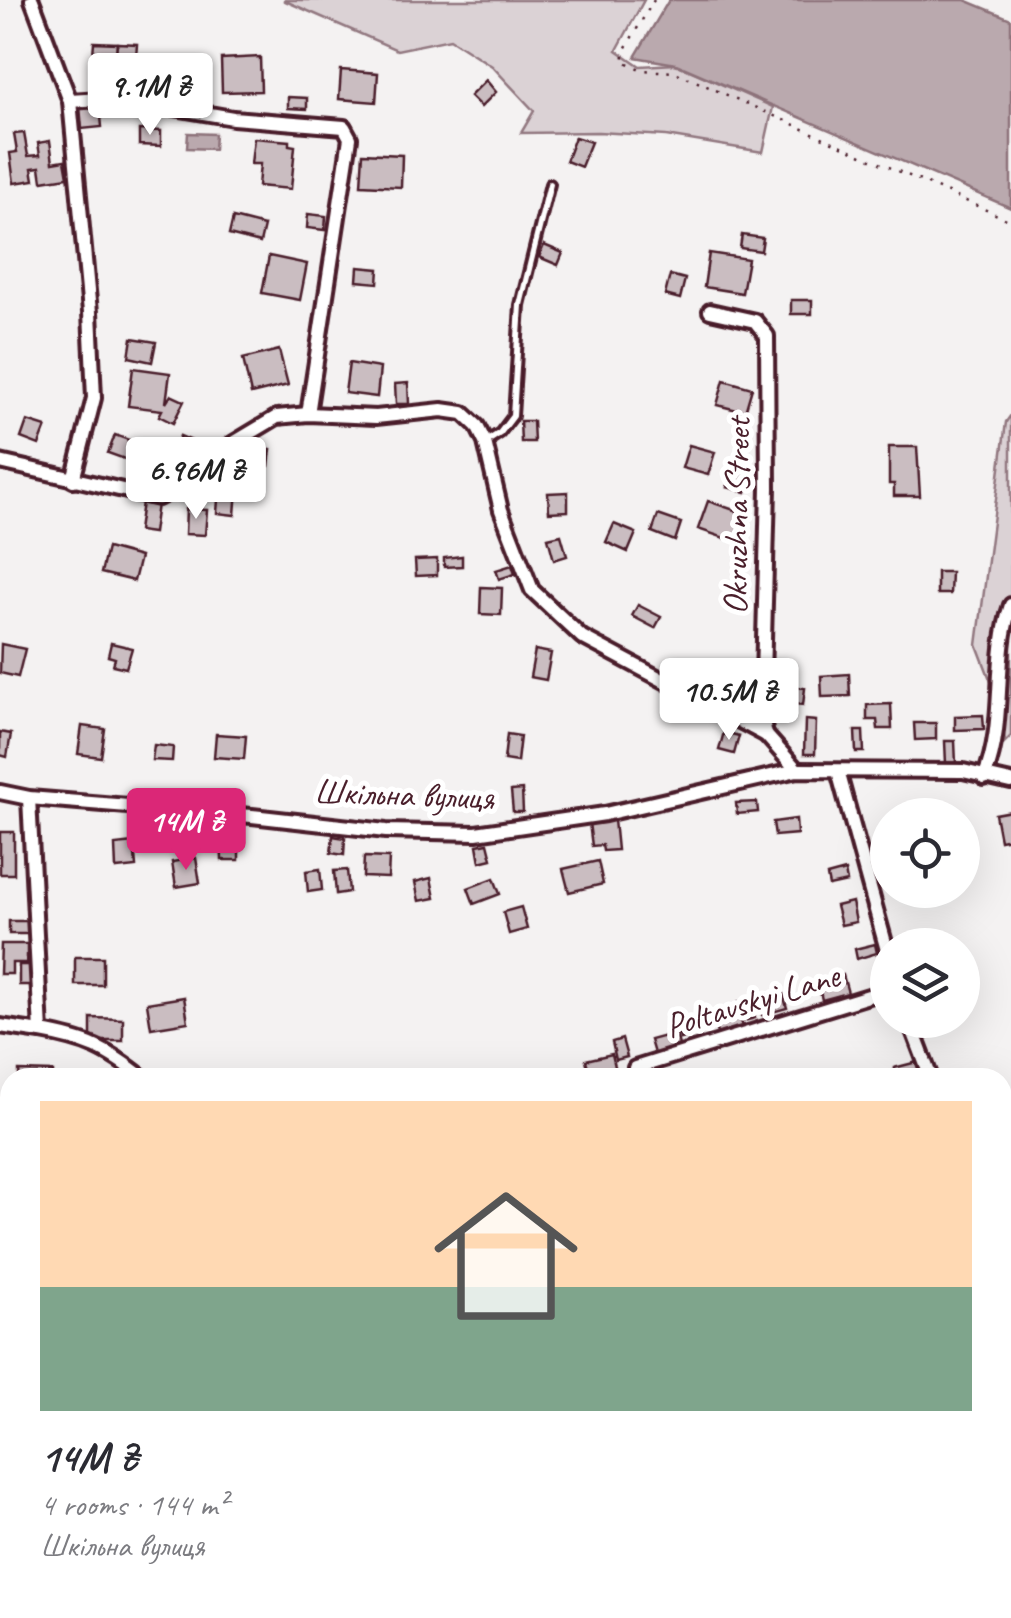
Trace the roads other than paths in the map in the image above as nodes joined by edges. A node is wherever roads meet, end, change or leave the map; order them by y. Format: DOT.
graph roads {
  1 [pos="32,0"];
  2 [pos="70,100"];
  3 [pos="550,184"];
  4 [pos="710,311"];
  5 [pos="308,414"];
  6 [pos="485,442"];
  7 [pos="0,462"];
  8 [pos="73,480"];
  9 [pos="1011,606"];
  10 [pos="766,736"];
  11 [pos="797,770"];
  12 [pos="838,771"];
  13 [pos="984,778"];
  14 [pos="1011,782"];
  15 [pos="0,792"];
  16 [pos="30,798"];
  17 [pos="881,928"];
  18 [pos="870,996"];
  19 [pos="0,1026"];
  20 [pos="41,1032"];
  21 [pos="916,1038"];
  22 [pos="132,1068"];
  23 [pos="635,1068"];
  24 [pos="927,1068"];
  1 -- 2 [label="street"];
  2 -- 5 [label="street"];
  2 -- 8 [label="street"];
  3 -- 6 [label="lane"];
  4 -- 10 [label="street, Okruzhna Street"];
  5 -- 6 [label="street"];
  5 -- 8 [label="street"];
  6 -- 10 [label="street"];
  7 -- 8 [label="street"];
  9 -- 13 [label="street"];
  10 -- 11 [label="street"];
  11 -- 12 [label="street, Шкільна вулиця"];
  11 -- 16 [label="street, Шкільна вулиця"];
  12 -- 13 [label="street, Шкільна вулиця"];
  12 -- 17 [label="street"];
  13 -- 14 [label="street, Шкільна вулиця"];
  15 -- 16 [label="street, Шкільна вулиця"];
  16 -- 20 [label="street"];
  18 -- 23 [label="street, Poltavskyi Lane"];
  19 -- 20 [label="street"];
  20 -- 22 [label="street"];
  21 -- 24 [label="street"];
}
